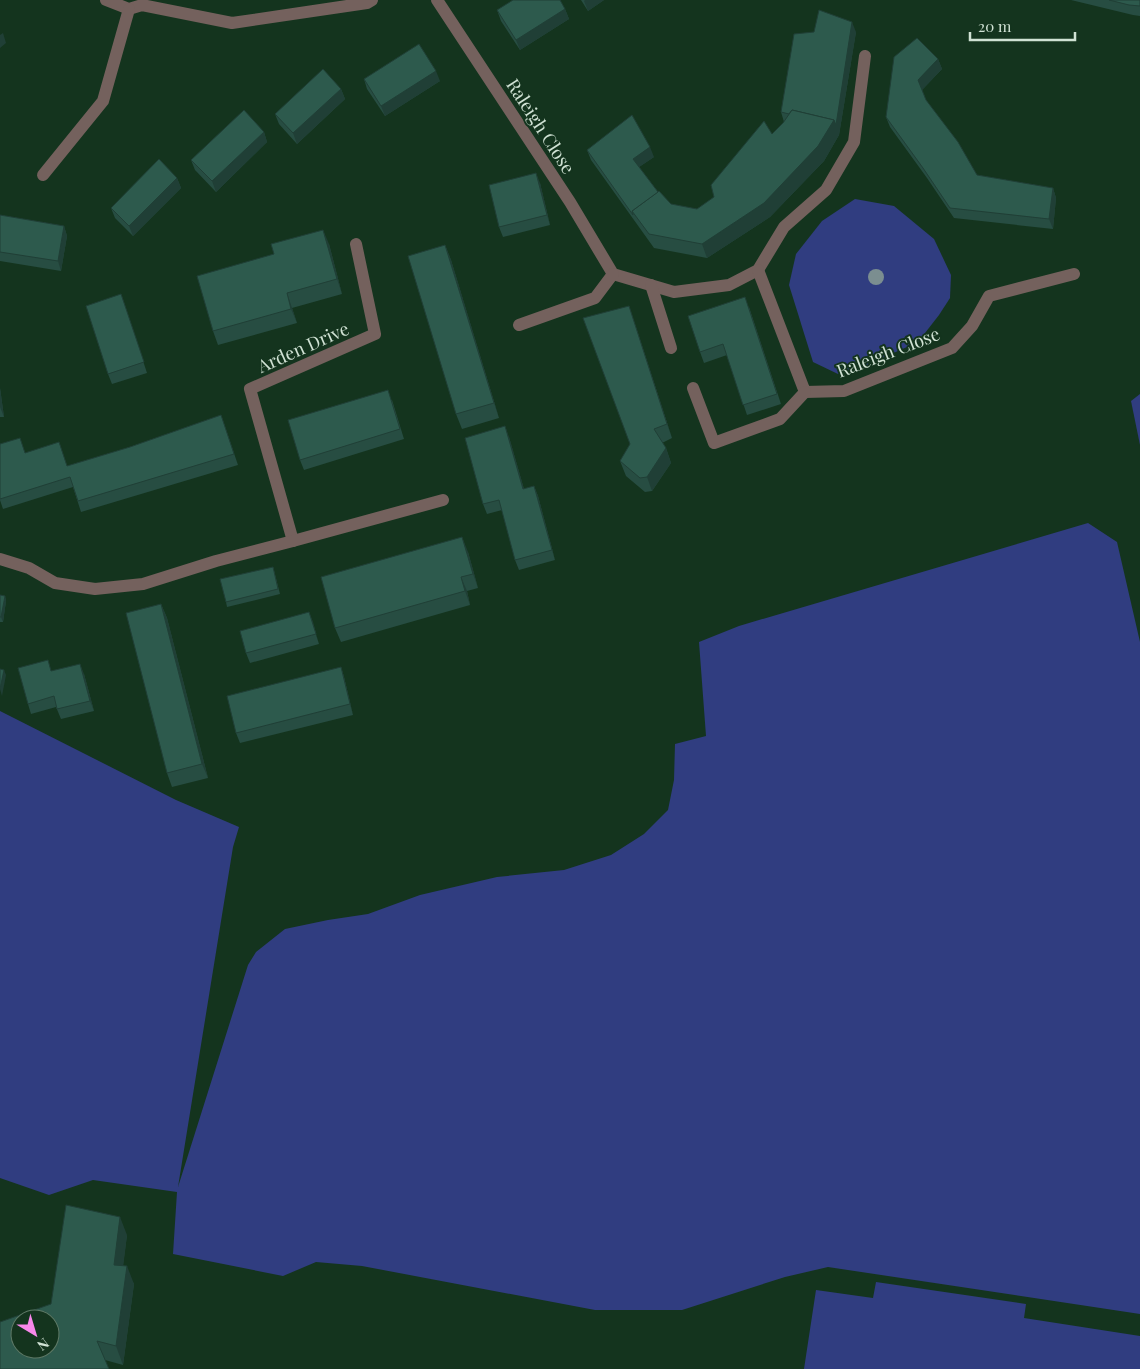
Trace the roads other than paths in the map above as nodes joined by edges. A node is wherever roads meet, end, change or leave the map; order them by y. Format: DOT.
graph roads {
  1 [pos="106,0"];
  2 [pos="372,0"];
  3 [pos="437,0"];
  4 [pos="142,2"];
  5 [pos="129,9"];
  6 [pos="865,56"];
  7 [pos="43,175"];
  8 [pos="356,244"];
  9 [pos="758,270"];
  10 [pos="613,274"];
  11 [pos="1074,274"];
  12 [pos="651,285"];
  13 [pos="519,325"];
  14 [pos="671,348"];
  15 [pos="694,388"];
  16 [pos="805,392"];
  17 [pos="443,500"];
  18 [pos="293,541"];
  19 [pos="0,559"];
  1 -- 5 [label="street"];
  2 -- 4 [label="street"];
  3 -- 10 [label="street, Raleigh Close"];
  4 -- 5 [label="street"];
  5 -- 7 [label="street"];
  6 -- 9 [label="street"];
  8 -- 18 [label="street, Arden Drive"];
  9 -- 12 [label="street"];
  9 -- 16 [label="street"];
  10 -- 12 [label="street"];
  10 -- 13 [label="street"];
  11 -- 16 [label="street, Raleigh Close"];
  12 -- 14 [label="street"];
  15 -- 16 [label="street"];
  17 -- 18 [label="street"];
  18 -- 19 [label="street"];
}
